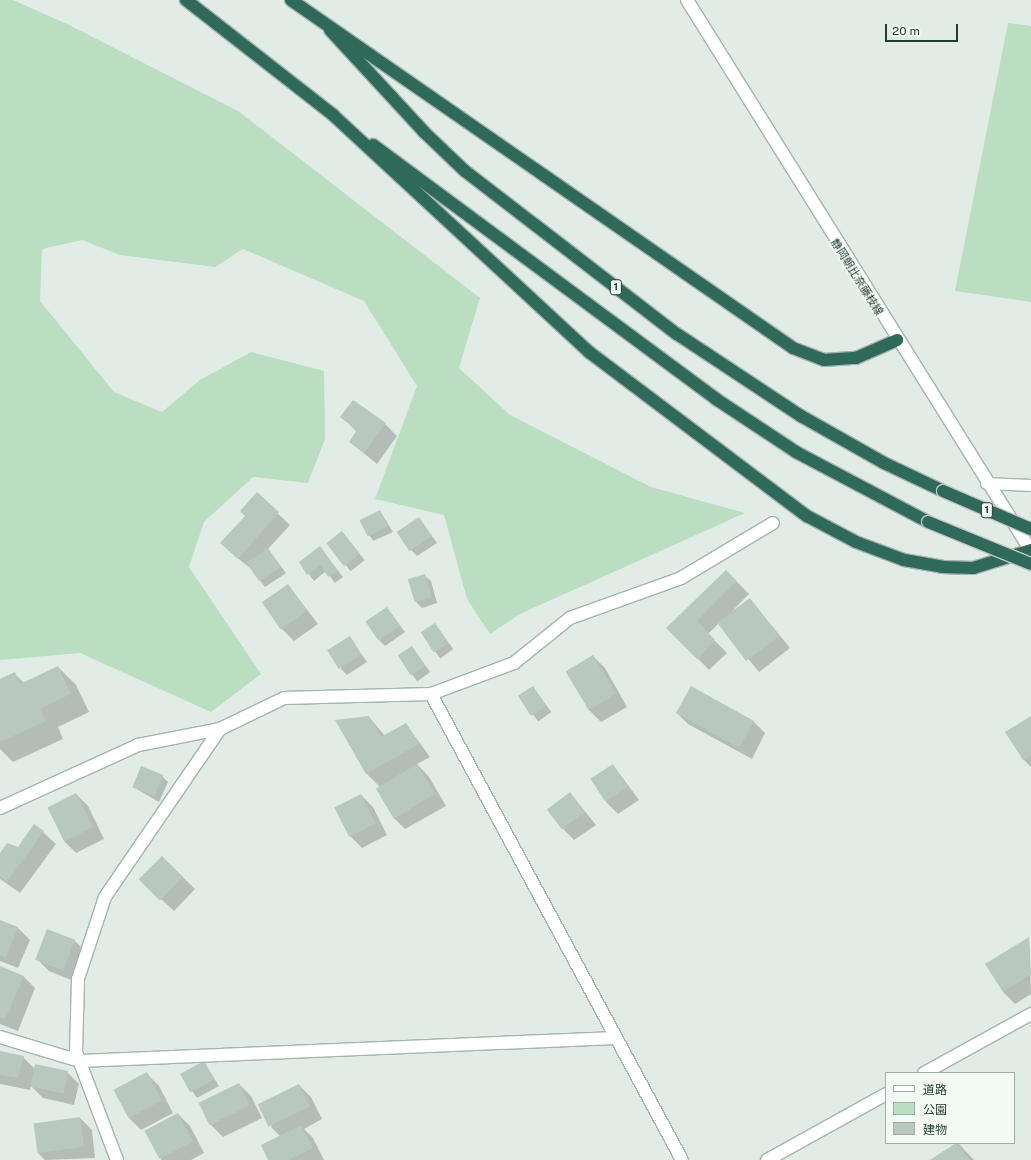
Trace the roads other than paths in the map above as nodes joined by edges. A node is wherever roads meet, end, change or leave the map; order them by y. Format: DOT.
graph roads {
  1 [pos="186,0"];
  2 [pos="290,0"];
  3 [pos="687,0"];
  4 [pos="330,30"];
  5 [pos="333,115"];
  6 [pos="896,340"];
  7 [pos="986,483"];
  8 [pos="1031,485"];
  9 [pos="773,523"];
  10 [pos="1031,529"];
  11 [pos="1031,551"];
  12 [pos="1031,564"];
  13 [pos="431,694"];
  14 [pos="220,729"];
  15 [pos="0,808"];
  16 [pos="1031,1014"];
  17 [pos="0,1037"];
  18 [pos="616,1038"];
  19 [pos="80,1061"];
  20 [pos="926,1072"];
  21 [pos="885,1095"];
  22 [pos="117,1160"];
  23 [pos="682,1160"];
  24 [pos="767,1160"];
  1 -- 5 [label="highway"];
  2 -- 4 [label="highway"];
  3 -- 6 [label="street, 静岡朝比奈藤枝線"];
  4 -- 6 [label="highway"];
  4 -- 10 [label="highway, 1, bridge"];
  5 -- 11 [label="highway"];
  5 -- 12 [label="highway, bridge"];
  6 -- 7 [label="street, 静岡朝比奈藤枝線"];
  7 -- 8 [label="lane"];
  7 -- 11 [label="street, 静岡朝比奈藤枝線"];
  9 -- 13 [label="street"];
  13 -- 14 [label="street"];
  13 -- 18 [label="street"];
  14 -- 15 [label="street"];
  14 -- 19 [label="street"];
  16 -- 20 [label="street"];
  17 -- 19 [label="street"];
  18 -- 19 [label="street"];
  18 -- 23 [label="street"];
  19 -- 22 [label="street"];
  21 -- 24 [label="street"];
}
